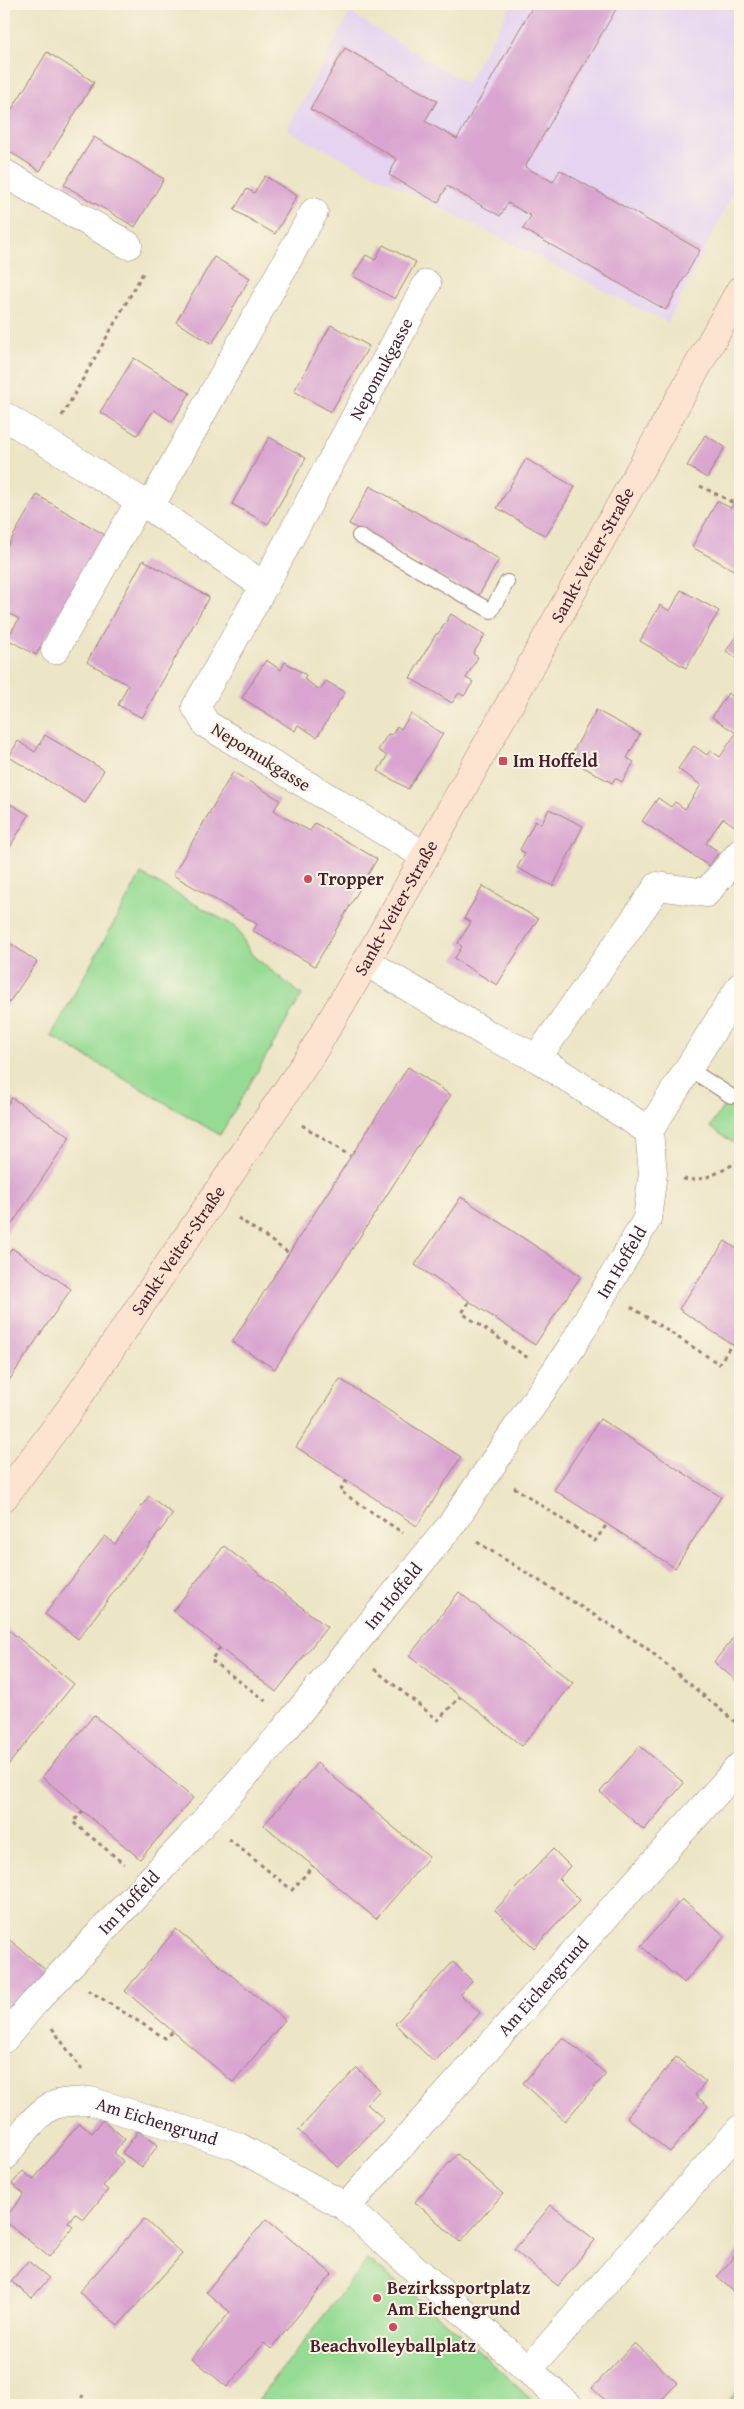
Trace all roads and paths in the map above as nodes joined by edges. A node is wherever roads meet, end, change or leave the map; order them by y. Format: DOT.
graph roads {
  1 [pos="4,173"];
  2 [pos="314,212"];
  3 [pos="128,245"];
  4 [pos="427,284"];
  5 [pos="740,290"];
  6 [pos="4,416"];
  7 [pos="47,442"];
  8 [pos="700,486"];
  9 [pos="734,503"];
  10 [pos="145,504"];
  11 [pos="359,536"];
  12 [pos="507,582"];
  13 [pos="264,586"];
  14 [pos="56,650"];
  15 [pos="740,853"];
  16 [pos="425,856"];
  17 [pos="366,962"];
  18 [pos="739,991"];
  19 [pos="538,1058"];
  20 [pos="688,1068"];
  21 [pos="731,1096"];
  22 [pos="301,1124"];
  23 [pos="649,1131"];
  24 [pos="350,1156"];
  25 [pos="740,1160"];
  26 [pos="654,1174"];
  27 [pos="231,1214"];
  28 [pos="289,1253"];
  29 [pos="605,1290"];
  30 [pos="469,1302"];
  31 [pos="732,1344"];
  32 [pos="529,1359"];
  33 [pos="488,1470"];
  34 [pos="347,1480"];
  35 [pos="4,1497"];
  36 [pos="607,1524"];
  37 [pos="452,1525"];
  38 [pos="409,1536"];
  39 [pos="220,1648"];
  40 [pos="350,1650"];
  41 [pos="460,1697"];
  42 [pos="270,1705"];
  43 [pos="740,1726"];
  44 [pos="740,1766"];
  45 [pos="83,1811"];
  46 [pos="206,1820"];
  47 [pos="313,1866"];
  48 [pos="130,1870"];
  49 [pos="62,1973"];
  50 [pos="34,2003"];
  51 [pos="173,2032"];
  52 [pos="4,2039"];
  53 [pos="73,2102"];
  54 [pos="740,2129"];
  55 [pos="4,2157"];
  56 [pos="346,2207"];
  57 [pos="528,2370"];
  58 [pos="83,2394"];
  59 [pos="78,2405"];
  60 [pos="568,2405"];
  1 -- 3 [label="street"];
  2 -- 10 [label="street"];
  3 -- 7 [label="path"];
  4 -- 13 [label="street, Nepomukgasse"];
  5 -- 16 [label="main road, Sankt-Veiter-Straße"];
  6 -- 7 [label="street"];
  7 -- 10 [label="street"];
  8 -- 9 [label="path"];
  10 -- 13 [label="street"];
  10 -- 14 [label="street"];
  11 -- 12 [label="lane"];
  13 -- 16 [label="street, Nepomukgasse"];
  15 -- 19 [label="street"];
  16 -- 17 [label="main road, Sankt-Veiter-Straße"];
  17 -- 19 [label="street"];
  17 -- 35 [label="main road, Sankt-Veiter-Straße"];
  18 -- 20 [label="street"];
  19 -- 23 [label="street"];
  20 -- 21 [label="lane"];
  20 -- 23 [label="street"];
  22 -- 24 [label="path"];
  23 -- 26 [label="street, Im Hoffeld"];
  25 -- 26 [label="path"];
  26 -- 29 [label="street, Im Hoffeld"];
  27 -- 28 [label="path"];
  29 -- 31 [label="path"];
  29 -- 33 [label="street, Im Hoffeld"];
  30 -- 32 [label="path"];
  33 -- 36 [label="path"];
  33 -- 37 [label="street, Im Hoffeld"];
  34 -- 38 [label="path"];
  37 -- 40 [label="street, Im Hoffeld"];
  37 -- 43 [label="path"];
  39 -- 42 [label="path"];
  40 -- 41 [label="path"];
  40 -- 46 [label="street, Im Hoffeld"];
  44 -- 56 [label="street, Am Eichengrund"];
  45 -- 48 [label="path"];
  46 -- 47 [label="path"];
  46 -- 49 [label="street, Im Hoffeld"];
  49 -- 50 [label="street, Im Hoffeld"];
  49 -- 51 [label="path"];
  50 -- 52 [label="street, Im Hoffeld"];
  50 -- 53 [label="path"];
  53 -- 55 [label="street, Am Eichengrund"];
  53 -- 56 [label="street, Am Eichengrund"];
  54 -- 57 [label="street"];
  56 -- 57 [label="street, Am Eichengrund"];
  57 -- 60 [label="street, Am Eichengrund"];
  58 -- 59 [label="path"];
}
